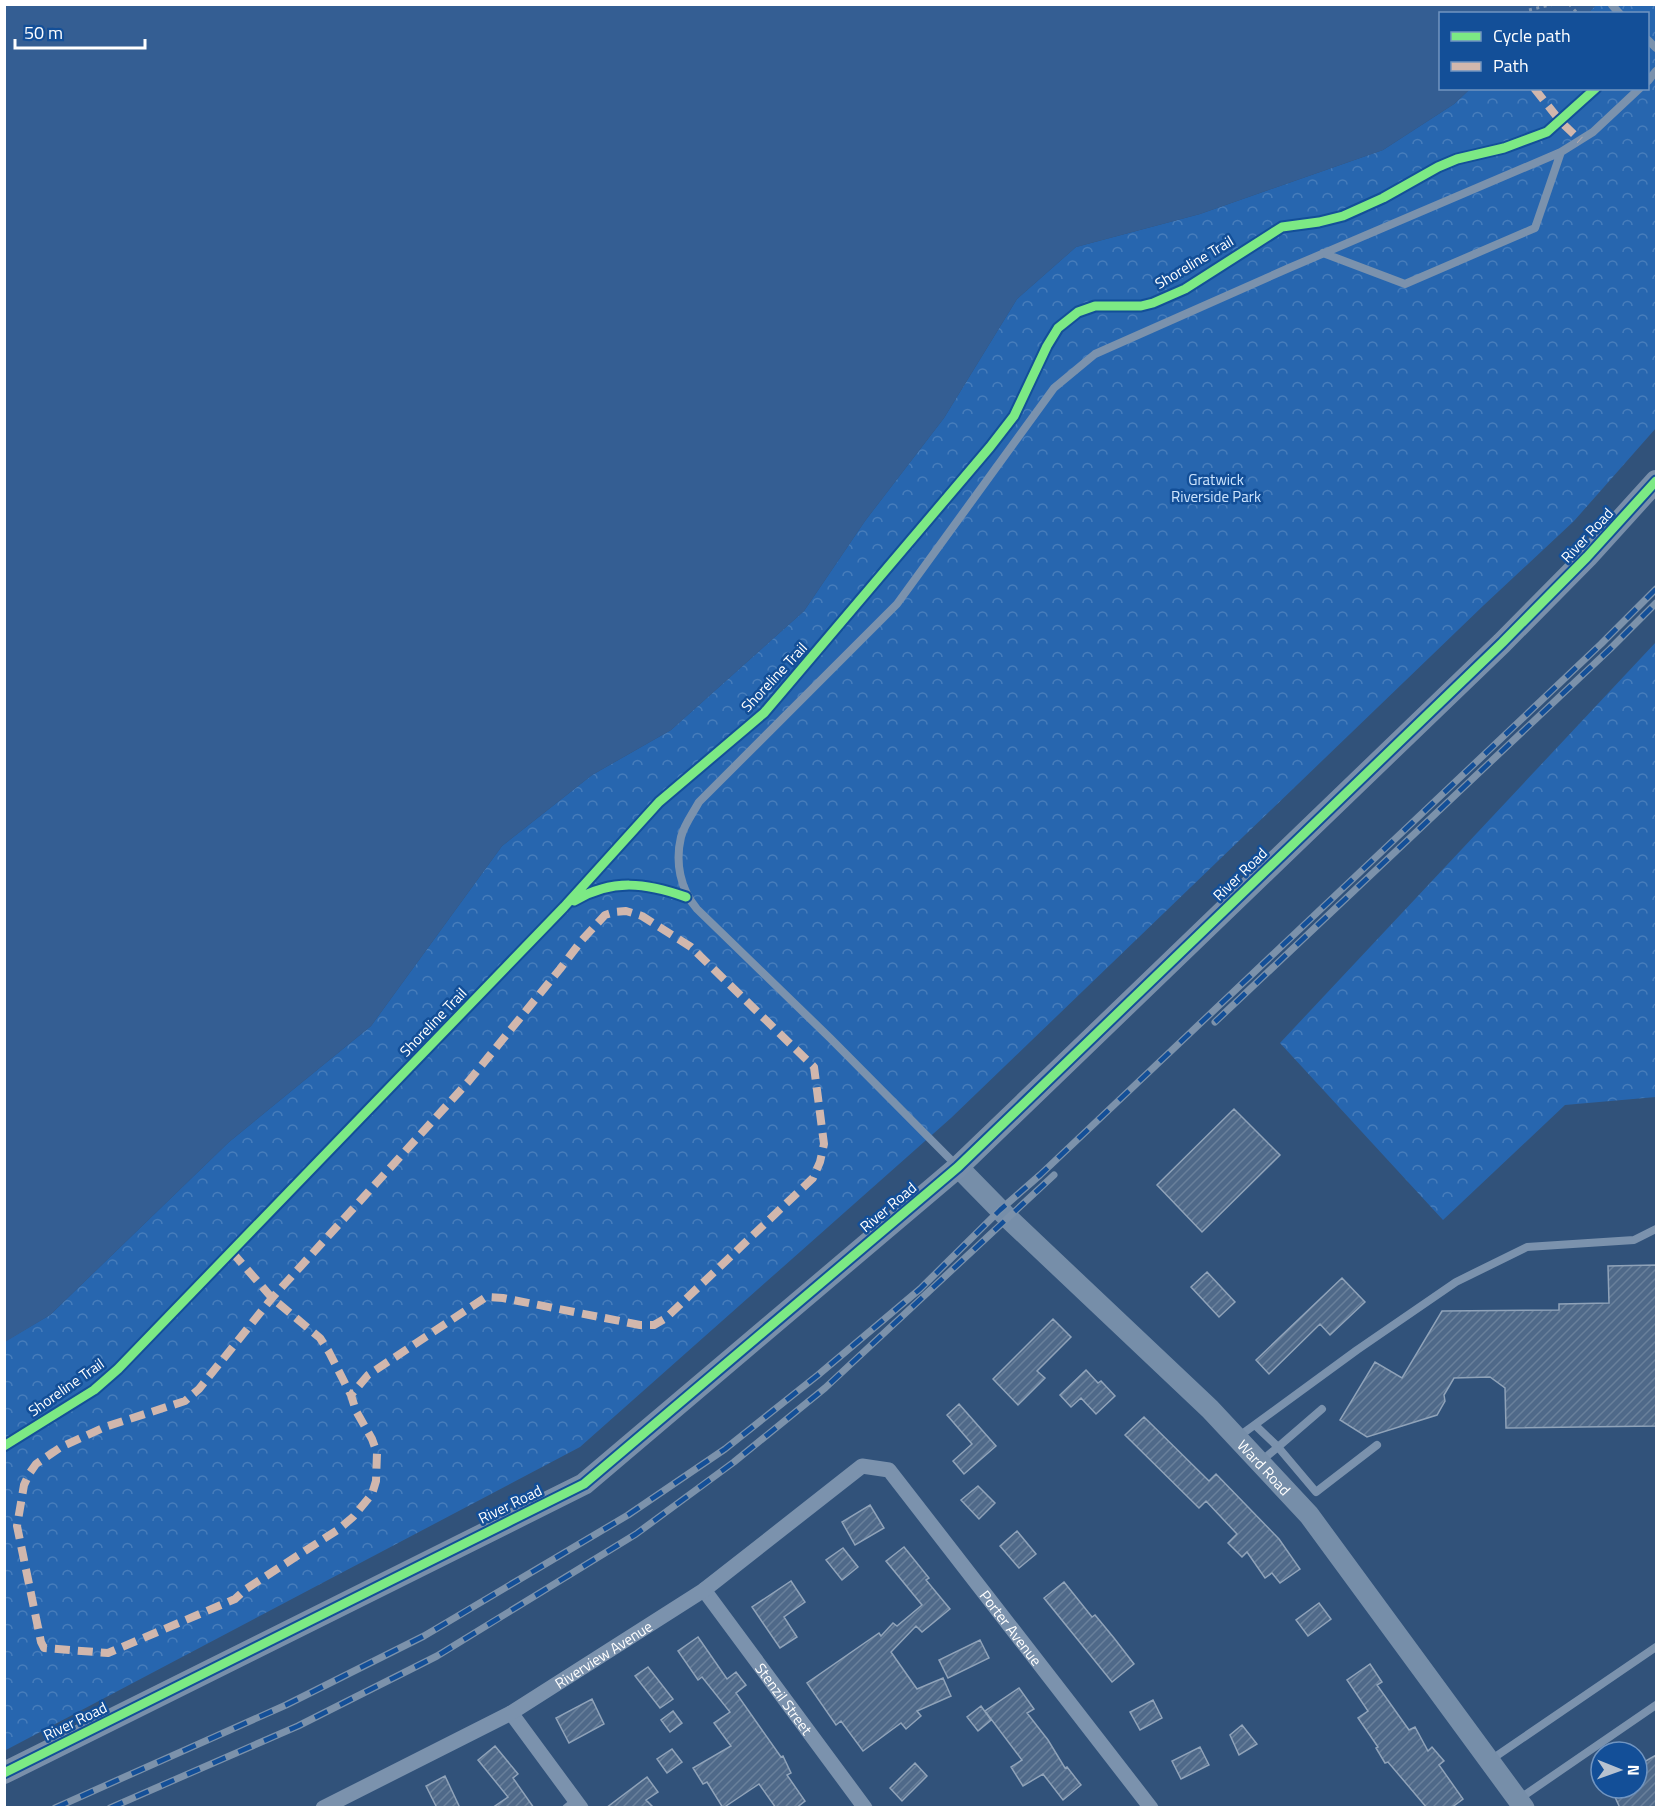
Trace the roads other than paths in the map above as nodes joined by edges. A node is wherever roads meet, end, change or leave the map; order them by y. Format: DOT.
graph roads {
  1 [pos="1638,90"];
  2 [pos="1561,152"];
  3 [pos="1323,253"];
  4 [pos="1656,482"];
  5 [pos="958,1167"];
  6 [pos="1656,1229"];
  7 [pos="1322,1409"];
  8 [pos="1255,1425"];
  9 [pos="1237,1438"];
  10 [pos="1377,1445"];
  11 [pos="1278,1447"];
  12 [pos="1259,1462"];
  13 [pos="862,1466"];
  14 [pos="1307,1498"];
  15 [pos="704,1590"];
  16 [pos="1656,1647"];
  17 [pos="1656,1706"];
  18 [pos="511,1713"];
  19 [pos="1489,1761"];
  20 [pos="4,1773"];
  21 [pos="1521,1804"];
  22 [pos="575,1805"];
  23 [pos="323,1808"];
  24 [pos="865,1808"];
  25 [pos="1151,1808"];
  1 -- 2 [label="lane"];
  2 -- 3 [label="lane"];
  2 -- 3 [label="lane"];
  3 -- 5 [label="lane"];
  4 -- 5 [label="main road, River Road"];
  5 -- 9 [label="main road, Ward Road"];
  5 -- 20 [label="main road, River Road"];
  6 -- 8 [label="lane"];
  7 -- 11 [label="lane"];
  8 -- 9 [label="lane"];
  8 -- 11 [label="lane"];
  9 -- 12 [label="main road, Ward Road"];
  10 -- 14 [label="lane"];
  11 -- 12 [label="lane"];
  11 -- 14 [label="lane"];
  12 -- 14 [label="main road, Ward Road"];
  13 -- 15 [label="street, Riverview Avenue"];
  13 -- 25 [label="street, Porter Avenue"];
  14 -- 19 [label="main road, Ward Road"];
  15 -- 18 [label="street, Riverview Avenue"];
  15 -- 24 [label="street, Stenzil Street"];
  16 -- 19 [label="lane"];
  17 -- 21 [label="lane"];
  18 -- 22 [label="street"];
  18 -- 23 [label="street, Riverview Avenue"];
  19 -- 21 [label="main road, Ward Road"];
}
